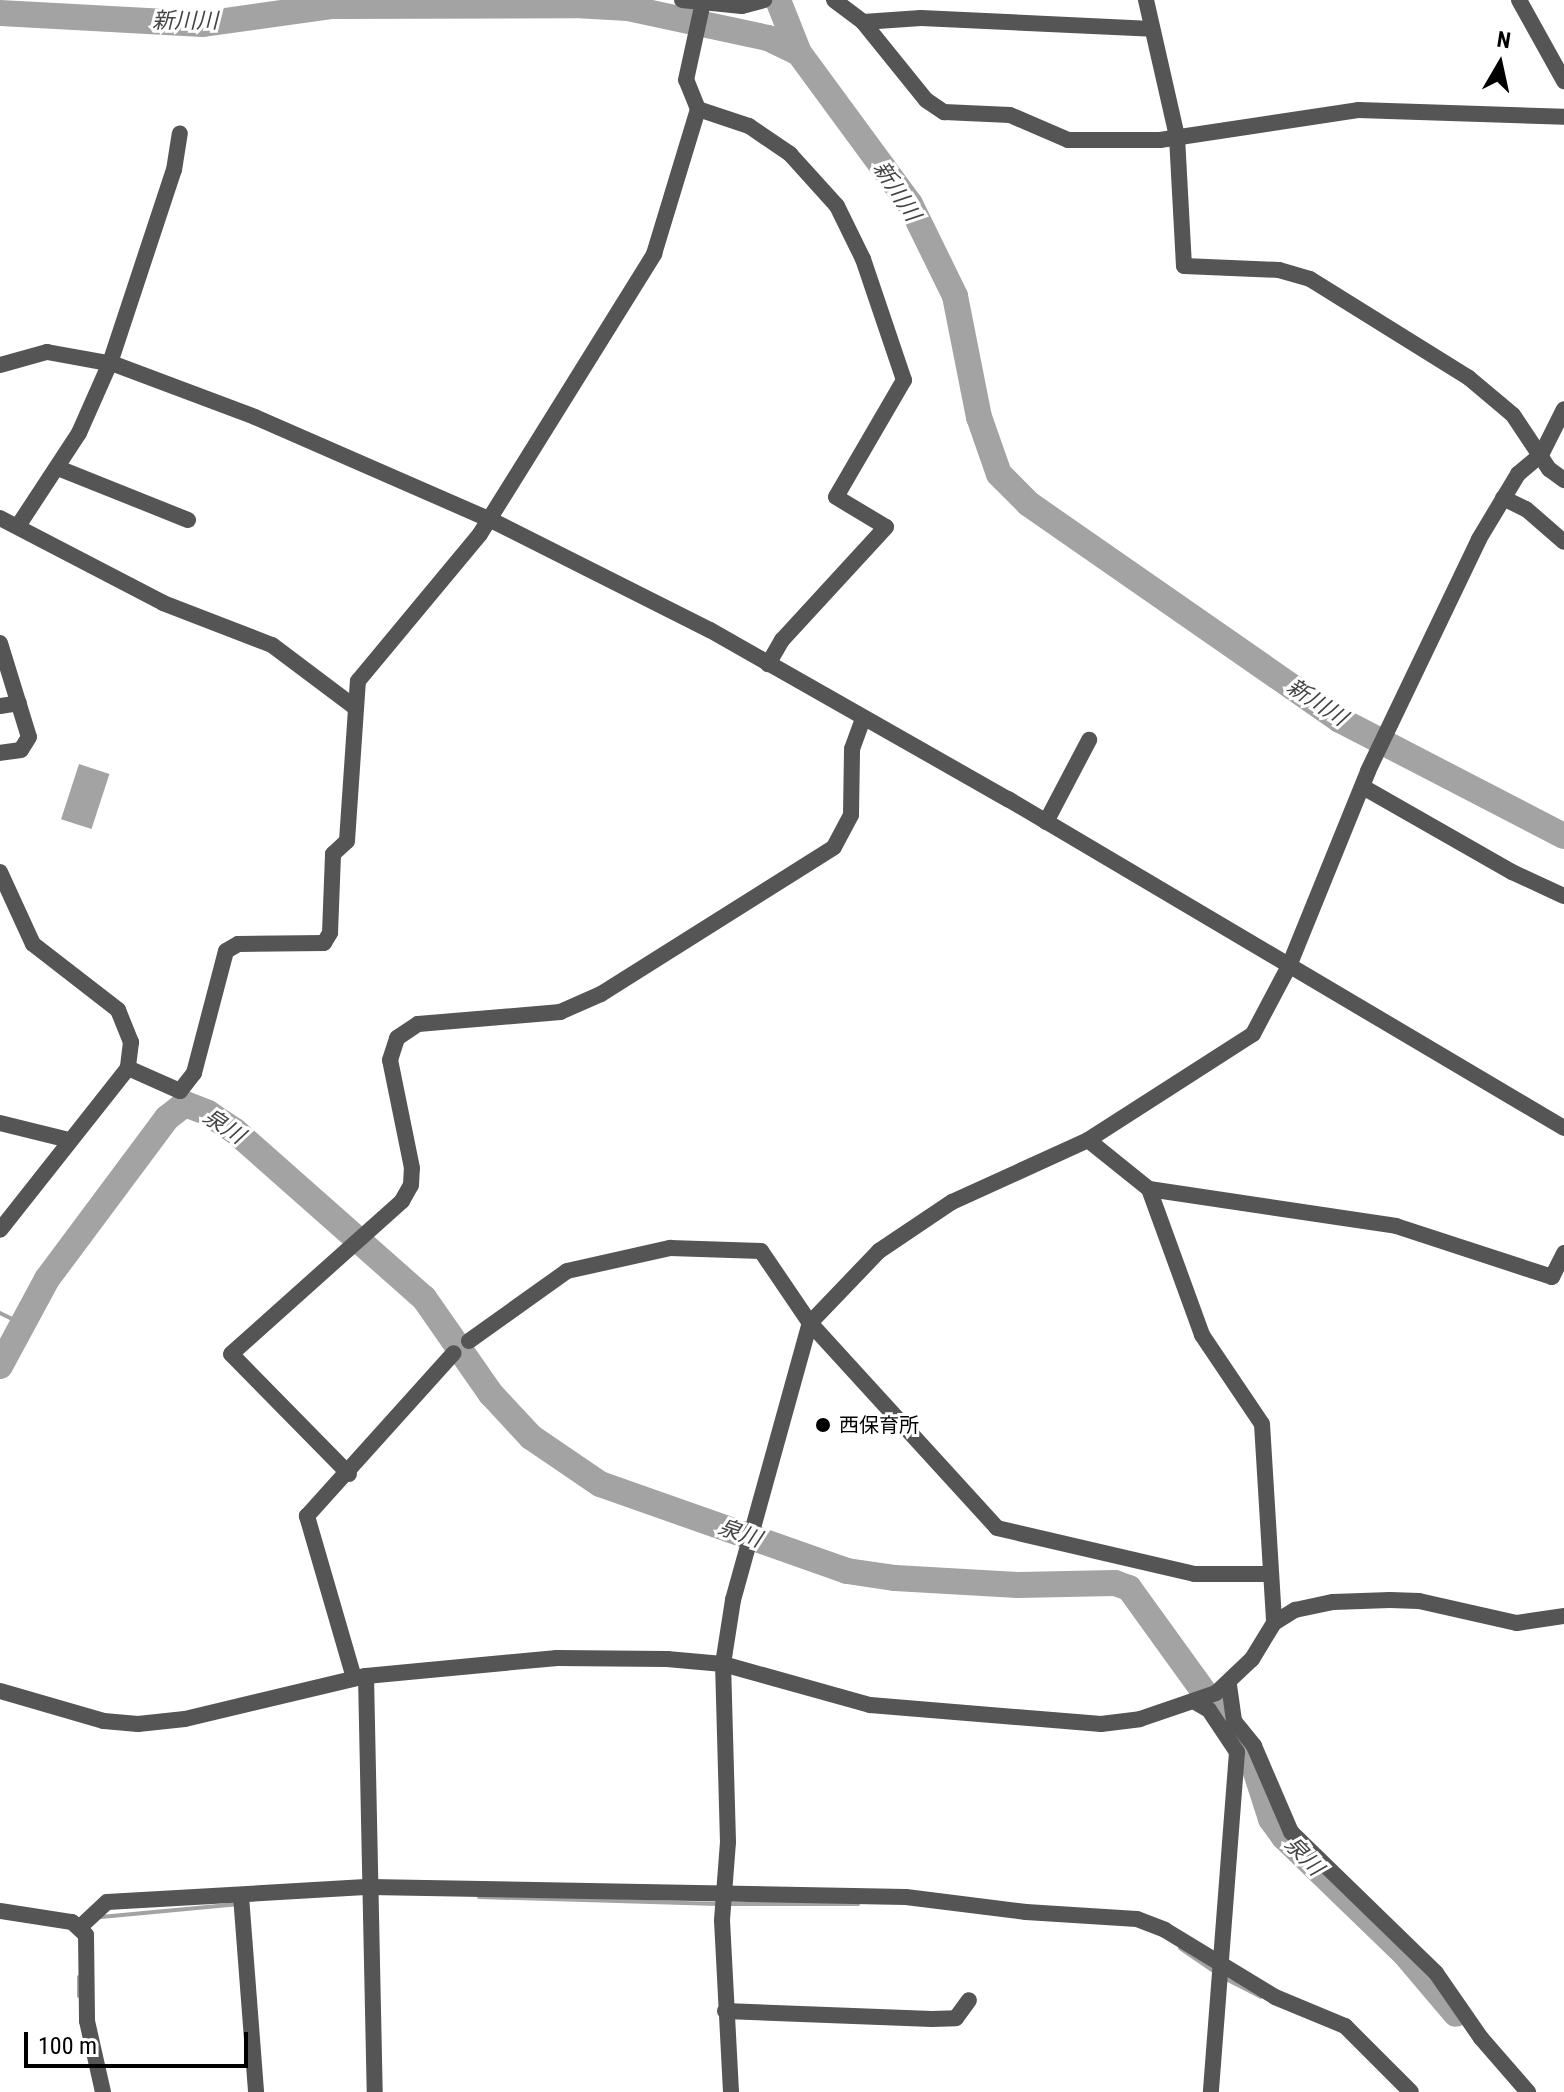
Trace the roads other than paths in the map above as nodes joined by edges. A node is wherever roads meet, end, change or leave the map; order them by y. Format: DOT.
graph roads {
  1 [pos="682,0"];
  2 [pos="763,0"];
  3 [pos="834,0"];
  4 [pos="1146,0"];
  5 [pos="1519,0"];
  6 [pos="702,6"];
  7 [pos="863,22"];
  8 [pos="1152,29"];
  9 [pos="1564,81"];
  10 [pos="698,109"];
  11 [pos="1564,117"];
  12 [pos="180,133"];
  13 [pos="1177,137"];
  14 [pos="110,363"];
  15 [pos="0,365"];
  16 [pos="1564,409"];
  17 [pos="1541,455"];
  18 [pos="58,468"];
  19 [pos="1564,480"];
  20 [pos="1503,498"];
  21 [pos="0,518"];
  22 [pos="489,519"];
  23 [pos="188,520"];
  24 [pos="18,526"];
  25 [pos="1564,542"];
  26 [pos="1,652"];
  27 [pos="768,664"];
  28 [pos="19,703"];
  29 [pos="0,706"];
  30 [pos="356,708"];
  31 [pos="863,718"];
  32 [pos="1089,740"];
  33 [pos="0,753"];
  34 [pos="1366,779"];
  35 [pos="1046,822"];
  36 [pos="0,872"];
  37 [pos="1564,896"];
  38 [pos="1289,966"];
  39 [pos="128,1068"];
  40 [pos="0,1123"];
  41 [pos="1564,1128"];
  42 [pos="69,1140"];
  43 [pos="1088,1140"];
  44 [pos="1149,1189"];
  45 [pos="0,1230"];
  46 [pos="1564,1253"];
  47 [pos="810,1323"];
  48 [pos="469,1341"];
  49 [pos="454,1353"];
  50 [pos="349,1474"];
  51 [pos="1269,1574"];
  52 [pos="1564,1616"];
  53 [pos="1274,1623"];
  54 [pos="723,1664"];
  55 [pos="360,1677"];
  56 [pos="0,1691"];
  57 [pos="1211,1695"];
  58 [pos="370,1894"];
  59 [pos="723,1899"];
  60 [pos="241,1904"];
  61 [pos="0,1911"];
  62 [pos="82,1931"];
  63 [pos="1218,1972"];
  64 [pos="969,2000"];
  65 [pos="725,2011"];
  66 [pos="103,2092"];
  67 [pos="256,2092"];
  68 [pos="375,2092"];
  69 [pos="731,2092"];
  70 [pos="1211,2092"];
  71 [pos="1411,2092"];
  72 [pos="1528,2092"];
  1 -- 6 [label="street"];
  2 -- 6 [label="street"];
  3 -- 7 [label="street"];
  4 -- 8 [label="street"];
  5 -- 9 [label="street"];
  6 -- 10 [label="street"];
  7 -- 8 [label="street"];
  7 -- 13 [label="street"];
  8 -- 13 [label="street"];
  10 -- 22 [label="street"];
  10 -- 27 [label="street"];
  11 -- 13 [label="street"];
  12 -- 14 [label="street"];
  13 -- 17 [label="street"];
  14 -- 15 [label="street"];
  14 -- 18 [label="street"];
  14 -- 22 [label="street"];
  16 -- 17 [label="street"];
  17 -- 19 [label="street"];
  17 -- 20 [label="street"];
  18 -- 23 [label="street"];
  18 -- 24 [label="street"];
  20 -- 25 [label="street"];
  20 -- 34 [label="street"];
  21 -- 24 [label="street"];
  22 -- 27 [label="street"];
  22 -- 30 [label="street"];
  24 -- 30 [label="street"];
  26 -- 28 [label="street"];
  27 -- 31 [label="street"];
  28 -- 29 [label="street"];
  28 -- 33 [label="street"];
  30 -- 39 [label="street"];
  31 -- 35 [label="street"];
  31 -- 50 [label="street"];
  32 -- 35 [label="street"];
  34 -- 37 [label="street"];
  34 -- 38 [label="street"];
  35 -- 38 [label="street"];
  36 -- 39 [label="street"];
  38 -- 41 [label="street"];
  38 -- 43 [label="street"];
  39 -- 42 [label="street"];
  40 -- 42 [label="street"];
  42 -- 45 [label="street"];
  43 -- 44 [label="street"];
  43 -- 47 [label="street"];
  44 -- 46 [label="street"];
  44 -- 51 [label="street"];
  47 -- 48 [label="street"];
  47 -- 51 [label="street"];
  47 -- 54 [label="street"];
  49 -- 50 [label="street"];
  50 -- 55 [label="street"];
  51 -- 53 [label="street"];
  52 -- 53 [label="street"];
  53 -- 57 [label="street"];
  54 -- 55 [label="street"];
  54 -- 57 [label="street"];
  54 -- 59 [label="street"];
  55 -- 56 [label="street"];
  55 -- 58 [label="street"];
  57 -- 63 [label="street"];
  57 -- 72 [label="street"];
  58 -- 59 [label="street"];
  58 -- 60 [label="street"];
  58 -- 68 [label="street"];
  59 -- 63 [label="street"];
  59 -- 65 [label="street"];
  60 -- 62 [label="street"];
  60 -- 67 [label="street"];
  61 -- 62 [label="street"];
  62 -- 66 [label="street"];
  63 -- 70 [label="street"];
  63 -- 71 [label="street"];
  64 -- 65 [label="street"];
  65 -- 69 [label="street"];
}
